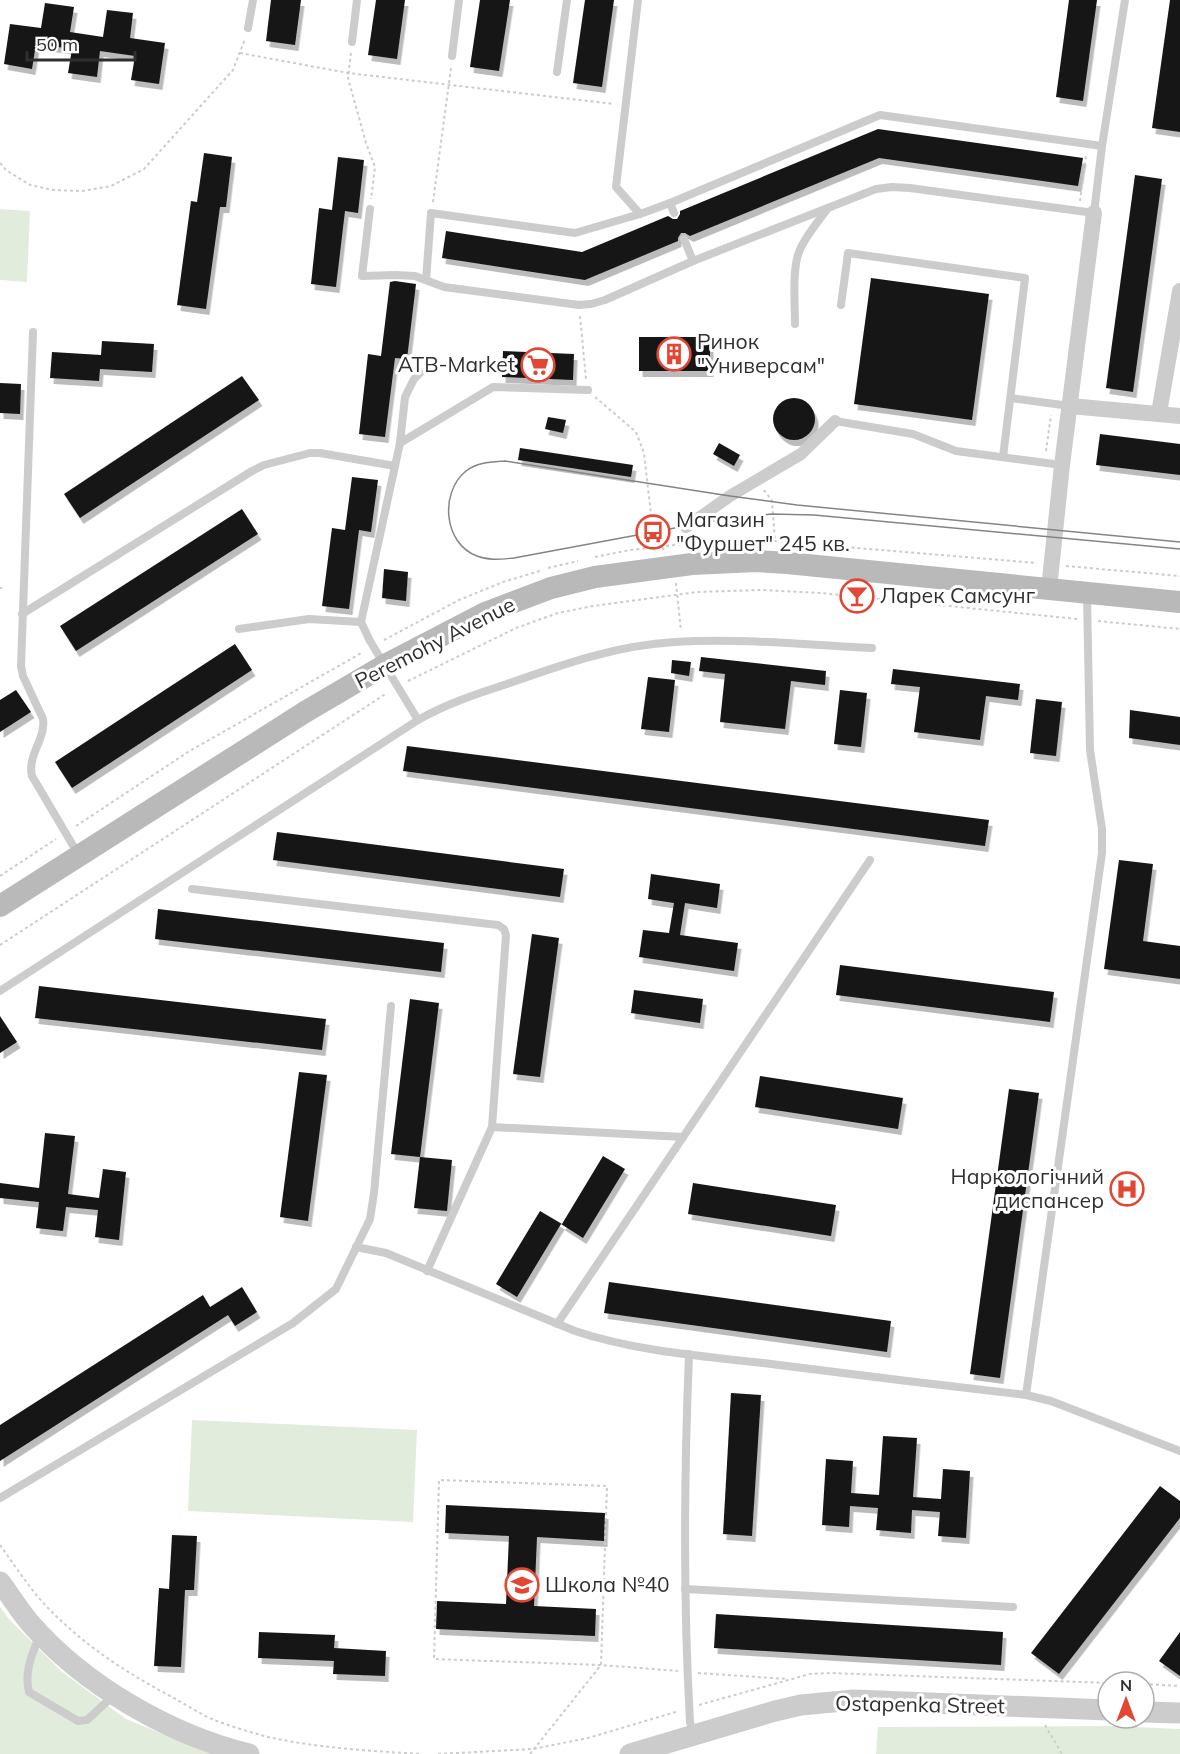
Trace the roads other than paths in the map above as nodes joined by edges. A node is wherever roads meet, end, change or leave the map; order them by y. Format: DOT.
graph roads {
  1 [pos="253,0"];
  2 [pos="357,0"];
  3 [pos="459,0"];
  4 [pos="567,0"];
  5 [pos="638,0"];
  6 [pos="1125,0"];
  7 [pos="248,28"];
  8 [pos="352,42"];
  9 [pos="452,56"];
  10 [pos="557,72"];
  11 [pos="1102,147"];
  12 [pos="670,203"];
  13 [pos="828,207"];
  14 [pos="370,209"];
  15 [pos="674,213"];
  16 [pos="1094,213"];
  17 [pos="640,214"];
  18 [pos="684,239"];
  19 [pos="693,261"];
  20 [pos="426,280"];
  21 [pos="1180,291"];
  22 [pos="841,305"];
  23 [pos="1179,310"];
  24 [pos="795,324"];
  25 [pos="33,332"];
  26 [pos="420,373"];
  27 [pos="588,390"];
  28 [pos="1011,398"];
  29 [pos="1070,406"];
  30 [pos="1159,413"];
  31 [pos="1180,416"];
  32 [pos="835,421"];
  33 [pos="399,443"];
  34 [pos="1004,457"];
  35 [pos="1062,465"];
  36 [pos="394,466"];
  37 [pos="686,527"];
  38 [pos="1049,589"];
  39 [pos="1087,594"];
  40 [pos="1180,602"];
  41 [pos="22,614"];
  42 [pos="362,622"];
  43 [pos="239,629"];
  44 [pos="872,648"];
  45 [pos="385,665"];
  46 [pos="418,720"];
  47 [pos="78,855"];
  48 [pos="870,860"];
  49 [pos="192,889"];
  50 [pos="0,906"];
  51 [pos="0,991"];
  52 [pos="391,1006"];
  53 [pos="492,1127"];
  54 [pos="683,1137"];
  55 [pos="356,1247"];
  56 [pos="427,1271"];
  57 [pos="557,1324"];
  58 [pos="689,1354"];
  59 [pos="1026,1395"];
  60 [pos="1180,1451"];
  61 [pos="0,1498"];
  62 [pos="0,1582"];
  63 [pos="684,1589"];
  64 [pos="1013,1607"];
  65 [pos="40,1634"];
  66 [pos="114,1694"];
  67 [pos="1096,1710"];
  68 [pos="1156,1712"];
  69 [pos="1180,1713"];
  70 [pos="693,1736"];
  71 [pos="249,1754"];
  72 [pos="630,1754"];
  1 -- 7 [label="lane"];
  2 -- 8 [label="lane"];
  3 -- 9 [label="lane"];
  4 -- 10 [label="lane"];
  5 -- 17 [label="lane"];
  6 -- 11 [label="lane"];
  11 -- 12 [label="lane"];
  11 -- 16 [label="lane"];
  12 -- 15 [label="lane"];
  12 -- 17 [label="lane"];
  13 -- 16 [label="lane"];
  13 -- 19 [label="lane"];
  13 -- 24 [label="lane"];
  14 -- 20 [label="lane"];
  16 -- 29 [label="street"];
  17 -- 20 [label="lane"];
  18 -- 19 [label="lane"];
  19 -- 20 [label="lane"];
  21 -- 23 [label="street"];
  22 -- 28 [label="lane"];
  23 -- 30 [label="street"];
  25 -- 41 [label="lane"];
  26 -- 33 [label="lane"];
  27 -- 33 [label="lane"];
  28 -- 29 [label="lane"];
  28 -- 34 [label="lane"];
  29 -- 30 [label="street"];
  29 -- 35 [label="street"];
  30 -- 31 [label="street"];
  32 -- 34 [label="lane"];
  32 -- 37 [label="street"];
  33 -- 36 [label="lane"];
  34 -- 35 [label="lane"];
  35 -- 38 [label="street"];
  36 -- 41 [label="lane"];
  36 -- 42 [label="lane"];
  38 -- 39 [label="main road, Peremohy Avenue"];
  38 -- 45 [label="main road, Peremohy Avenue"];
  39 -- 40 [label="main road, Peremohy Avenue"];
  39 -- 59 [label="lane"];
  41 -- 47 [label="lane"];
  42 -- 43 [label="lane"];
  42 -- 45 [label="lane"];
  44 -- 46 [label="lane"];
  45 -- 46 [label="lane"];
  45 -- 47 [label="main road, Peremohy Avenue"];
  46 -- 51 [label="lane"];
  47 -- 50 [label="main road, Peremohy Avenue"];
  48 -- 54 [label="lane"];
  49 -- 53 [label="lane"];
  52 -- 55 [label="lane"];
  53 -- 54 [label="lane"];
  53 -- 56 [label="lane"];
  54 -- 57 [label="lane"];
  55 -- 56 [label="lane"];
  55 -- 61 [label="lane"];
  56 -- 57 [label="lane"];
  57 -- 58 [label="lane"];
  58 -- 59 [label="lane"];
  58 -- 63 [label="lane"];
  59 -- 60 [label="lane"];
  62 -- 65 [label="street"];
  63 -- 64 [label="lane"];
  63 -- 70 [label="lane"];
  65 -- 66 [label="street"];
  65 -- 66 [label="lane"];
  66 -- 71 [label="street"];
  67 -- 70 [label="street, Ostapenka Street"];
  68 -- 69 [label="street"];
  70 -- 72 [label="street, Ostapenka Street"];
}
